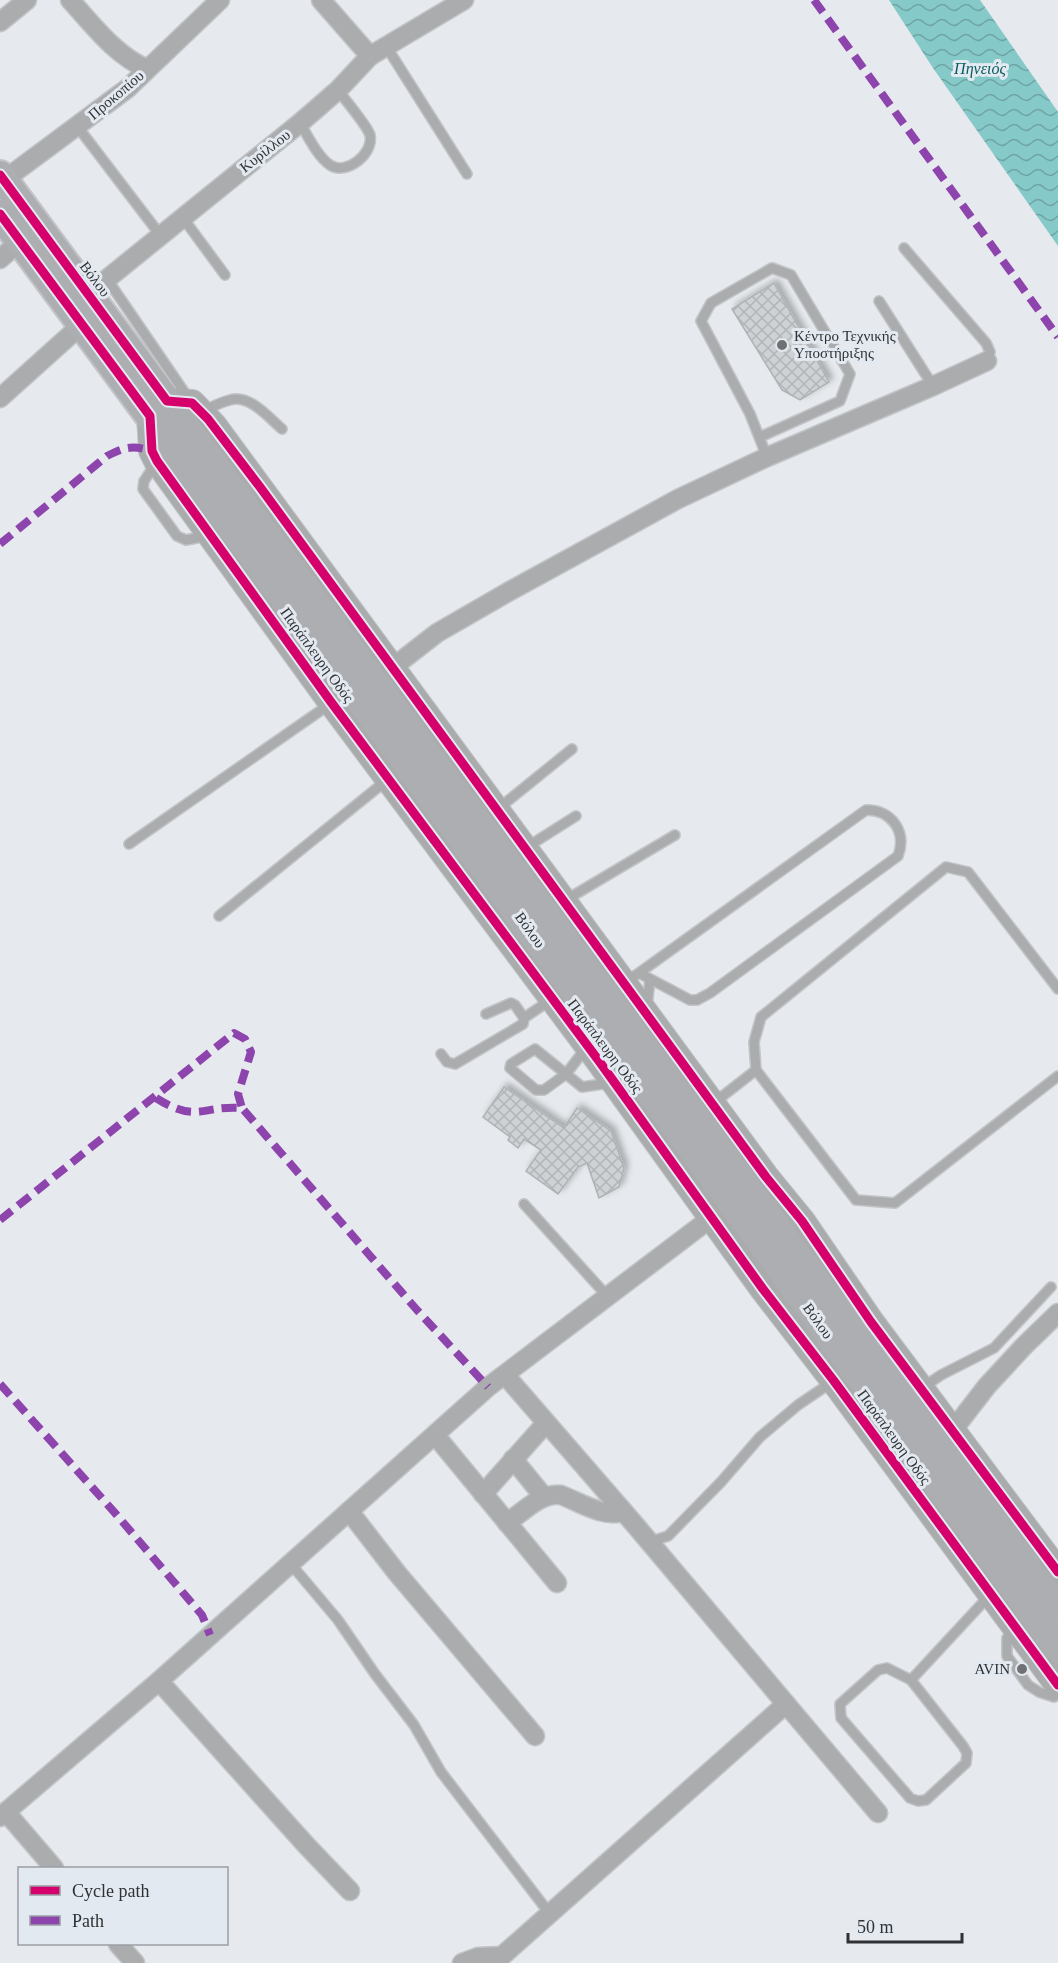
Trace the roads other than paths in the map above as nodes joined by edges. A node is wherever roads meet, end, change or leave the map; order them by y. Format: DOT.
graph roads {
  1 [pos="27,0"];
  2 [pos="70,0"];
  3 [pos="220,0"];
  4 [pos="321,0"];
  5 [pos="464,0"];
  6 [pos="0,22"];
  7 [pos="386,46"];
  8 [pos="370,56"];
  9 [pos="147,69"];
  10 [pos="338,90"];
  11 [pos="300,123"];
  12 [pos="77,126"];
  13 [pos="467,174"];
  14 [pos="2,177"];
  15 [pos="0,214"];
  16 [pos="183,218"];
  17 [pos="161,236"];
  18 [pos="904,248"];
  19 [pos="10,250"];
  20 [pos="225,275"];
  21 [pos="879,301"];
  22 [pos="89,303"];
  23 [pos="987,361"];
  24 [pos="933,386"];
  25 [pos="0,398"];
  26 [pos="178,408"];
  27 [pos="282,429"];
  28 [pos="760,437"];
  29 [pos="767,457"];
  30 [pos="392,668"];
  31 [pos="332,702"];
  32 [pos="572,749"];
  33 [pos="389,779"];
  34 [pos="497,810"];
  35 [pos="576,816"];
  36 [pos="675,835"];
  37 [pos="129,844"];
  38 [pos="525,848"];
  39 [pos="564,901"];
  40 [pos="219,916"];
  41 [pos="631,978"];
  42 [pos="650,979"];
  43 [pos="1058,989"];
  44 [pos="552,999"];
  45 [pos="486,1014"];
  46 [pos="646,1014"];
  47 [pos="524,1018"];
  48 [pos="587,1046"];
  49 [pos="441,1054"];
  50 [pos="756,1070"];
  51 [pos="566,1074"];
  52 [pos="1058,1076"];
  53 [pos="615,1083"];
  54 [pos="713,1104"];
  55 [pos="524,1204"];
  56 [pos="711,1218"];
  57 [pos="1051,1287"];
  58 [pos="608,1298"];
  59 [pos="1058,1313"];
  60 [pos="505,1375"];
  61 [pos="834,1381"];
  62 [pos="921,1389"];
  63 [pos="546,1423"];
  64 [pos="435,1436"];
  65 [pos="931,1456"];
  66 [pos="513,1459"];
  67 [pos="483,1494"];
  68 [pos="544,1497"];
  69 [pos="349,1511"];
  70 [pos="623,1511"];
  71 [pos="507,1523"];
  72 [pos="649,1542"];
  73 [pos="291,1563"];
  74 [pos="1058,1572"];
  75 [pos="557,1583"];
  76 [pos="991,1594"];
  77 [pos="1058,1609"];
  78 [pos="1007,1638"];
  79 [pos="1058,1648"];
  80 [pos="911,1680"];
  81 [pos="159,1681"];
  82 [pos="1056,1691"];
  83 [pos="786,1704"];
  84 [pos="535,1736"];
  85 [pos="878,1813"];
  86 [pos="3,1814"];
  87 [pos="52,1867"];
  88 [pos="350,1891"];
  89 [pos="550,1914"];
  90 [pos="119,1945"];
  91 [pos="504,1960"];
  92 [pos="135,1963"];
  93 [pos="462,1963"];
  1 -- 6 [label="street"];
  2 -- 9 [label="street"];
  3 -- 9 [label="street, Προκοπίου"];
  4 -- 8 [label="street"];
  5 -- 7 [label="street, Κυρίλλου"];
  7 -- 8 [label="street, Κυρίλλου"];
  7 -- 13 [label="lane"];
  8 -- 10 [label="street, Κυρίλλου"];
  9 -- 12 [label="street, Προκοπίου"];
  10 -- 11 [label="street, Κυρίλλου"];
  10 -- 11 [label="lane"];
  11 -- 16 [label="street, Κυρίλλου"];
  12 -- 14 [label="street, Προκοπίου"];
  12 -- 17 [label="lane"];
  14 -- 22 [label="main road, Βόλου"];
  15 -- 19 [label="main road, Βόλου"];
  16 -- 17 [label="street, Κυρίλλου"];
  16 -- 20 [label="lane"];
  17 -- 22 [label="street, Κυρίλλου"];
  18 -- 23 [label="lane"];
  19 -- 22 [label="main road, Βόλου"];
  21 -- 24 [label="lane"];
  22 -- 25 [label="street, Κυρίλλου"];
  22 -- 26 [label="main road, Βόλου"];
  22 -- 26 [label="lane"];
  23 -- 24 [label="street"];
  24 -- 29 [label="street"];
  26 -- 27 [label="lane"];
  26 -- 30 [label="street, Παράπλευρη Οδός"];
  26 -- 31 [label="street, Παράπλευρη Οδός"];
  26 -- 65 [label="main road, Βόλου"];
  28 -- 28 [label="lane"];
  28 -- 29 [label="lane"];
  29 -- 30 [label="street"];
  30 -- 34 [label="street, Παράπλευρη Οδός"];
  31 -- 33 [label="street, Παράπλευρη Οδός"];
  31 -- 37 [label="lane"];
  32 -- 34 [label="lane"];
  33 -- 40 [label="lane"];
  33 -- 44 [label="street, Παράπλευρη Οδός"];
  34 -- 38 [label="street, Παράπλευρη Οδός"];
  35 -- 38 [label="lane"];
  36 -- 39 [label="lane"];
  38 -- 39 [label="street, Παράπλευρη Οδός"];
  39 -- 41 [label="street, Παράπλευρη Οδός"];
  41 -- 42 [label="lane"];
  41 -- 42 [label="lane"];
  41 -- 46 [label="street, Παράπλευρη Οδός"];
  42 -- 46 [label="lane"];
  43 -- 50 [label="lane"];
  44 -- 47 [label="lane"];
  44 -- 48 [label="street, Παράπλευρη Οδός"];
  45 -- 47 [label="lane"];
  46 -- 54 [label="street, Παράπλευρη Οδός"];
  47 -- 49 [label="lane"];
  48 -- 51 [label="lane"];
  48 -- 53 [label="street, Παράπλευρη Οδός"];
  50 -- 52 [label="lane"];
  50 -- 54 [label="lane"];
  51 -- 51 [label="lane"];
  51 -- 53 [label="lane"];
  53 -- 56 [label="street, Παράπλευρη Οδός"];
  54 -- 62 [label="street, Παράπλευρη Οδός"];
  55 -- 58 [label="lane"];
  56 -- 58 [label="street"];
  56 -- 61 [label="street, Παράπλευρη Οδός"];
  57 -- 62 [label="lane"];
  58 -- 60 [label="street"];
  59 -- 65 [label="street"];
  60 -- 63 [label="street"];
  60 -- 64 [label="street"];
  61 -- 65 [label="street, Παράπλευρη Οδός"];
  61 -- 72 [label="lane"];
  62 -- 65 [label="street, Παράπλευρη Οδός"];
  63 -- 66 [label="street"];
  63 -- 70 [label="street"];
  64 -- 67 [label="street"];
  64 -- 69 [label="street"];
  65 -- 74 [label="street, Παράπλευρη Οδός"];
  65 -- 76 [label="street, Παράπλευρη Οδός"];
  65 -- 77 [label="main road, Βόλου"];
  65 -- 79 [label="main road, Βόλου"];
  66 -- 67 [label="street"];
  66 -- 68 [label="street"];
  67 -- 71 [label="street"];
  68 -- 70 [label="street"];
  68 -- 71 [label="street"];
  69 -- 73 [label="street"];
  69 -- 84 [label="street"];
  70 -- 72 [label="street"];
  71 -- 75 [label="street"];
  72 -- 83 [label="street"];
  73 -- 81 [label="street"];
  73 -- 89 [label="lane"];
  76 -- 80 [label="lane"];
  76 -- 82 [label="street, Παράπλευρη Οδός"];
  78 -- 82 [label="lane"];
  80 -- 80 [label="lane"];
  81 -- 86 [label="street"];
  81 -- 88 [label="street"];
  83 -- 85 [label="street"];
  83 -- 89 [label="street"];
  86 -- 87 [label="street"];
  89 -- 91 [label="street"];
  90 -- 92 [label="street"];
  91 -- 93 [label="street"];
}
